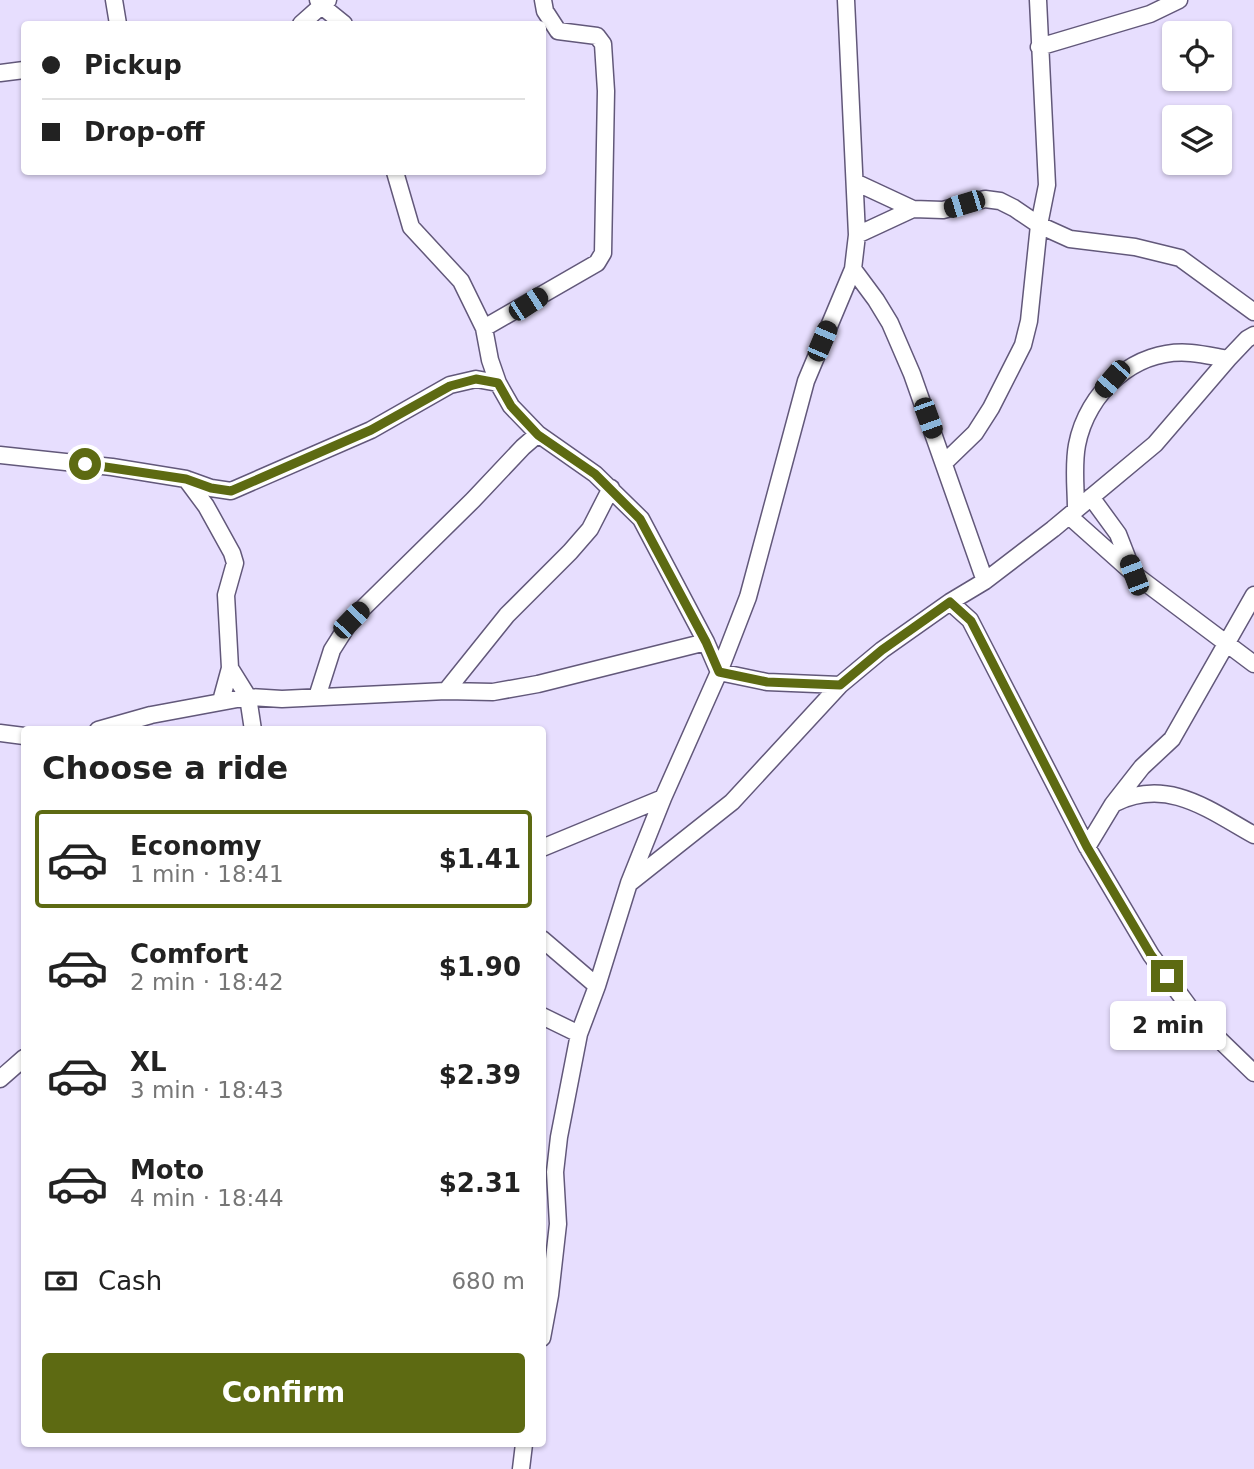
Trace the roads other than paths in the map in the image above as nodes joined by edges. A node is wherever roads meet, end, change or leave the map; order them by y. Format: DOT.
graph roads {
  1 [pos="114,0"];
  2 [pos="543,0"];
  3 [pos="846,0"];
  4 [pos="1038,0"];
  5 [pos="1179,0"];
  6 [pos="323,3"];
  7 [pos="118,21"];
  8 [pos="304,21"];
  9 [pos="341,21"];
  10 [pos="1040,47"];
  11 [pos="21,70"];
  12 [pos="0,73"];
  13 [pos="396,175"];
  14 [pos="855,181"];
  15 [pos="913,209"];
  16 [pos="1038,225"];
  17 [pos="857,235"];
  18 [pos="853,269"];
  19 [pos="1254,312"];
  20 [pos="484,328"];
  21 [pos="1254,335"];
  22 [pos="1228,359"];
  23 [pos="498,383"];
  24 [pos="538,435"];
  25 [pos="0,455"];
  26 [pos="944,463"];
  27 [pos="186,479"];
  28 [pos="611,488"];
  29 [pos="1091,497"];
  30 [pos="1072,513"];
  31 [pos="1134,575"];
  32 [pos="985,581"];
  33 [pos="1254,594"];
  34 [pos="950,602"];
  35 [pos="706,642"];
  36 [pos="1226,645"];
  37 [pos="1254,664"];
  38 [pos="230,668"];
  39 [pos="719,672"];
  40 [pos="840,685"];
  41 [pos="446,691"];
  42 [pos="248,697"];
  43 [pos="317,697"];
  44 [pos="221,701"];
  45 [pos="112,726"];
  46 [pos="252,726"];
  47 [pos="0,733"];
  48 [pos="21,736"];
  49 [pos="663,798"];
  50 [pos="1113,804"];
  51 [pos="1254,835"];
  52 [pos="546,846"];
  53 [pos="1087,847"];
  54 [pos="629,883"];
  55 [pos="546,942"];
  56 [pos="597,986"];
  57 [pos="546,1018"];
  58 [pos="579,1034"];
  59 [pos="21,1061"];
  60 [pos="1252,1066"];
  61 [pos="0,1079"];
  62 [pos="550,1223"];
  63 [pos="546,1316"];
  64 [pos="524,1447"];
  65 [pos="521,1469"];
  1 -- 7 [label="street"];
  2 -- 20 [label="street"];
  3 -- 14 [label="street"];
  4 -- 10 [label="street"];
  5 -- 10 [label="street"];
  6 -- 8 [label="street"];
  6 -- 9 [label="street"];
  10 -- 16 [label="street"];
  11 -- 12 [label="street"];
  13 -- 20 [label="street"];
  14 -- 15 [label="street"];
  14 -- 17 [label="street"];
  15 -- 16 [label="street"];
  15 -- 17 [label="street"];
  16 -- 19 [label="street"];
  16 -- 26 [label="street"];
  17 -- 18 [label="street"];
  18 -- 26 [label="street"];
  18 -- 39 [label="street"];
  20 -- 23 [label="street"];
  21 -- 22 [label="street"];
  22 -- 29 [label="street"];
  22 -- 30 [label="street"];
  23 -- 24 [label="street"];
  23 -- 27 [label="street"];
  24 -- 28 [label="street"];
  24 -- 43 [label="street"];
  25 -- 27 [label="street"];
  26 -- 32 [label="street"];
  27 -- 38 [label="street"];
  28 -- 35 [label="street"];
  28 -- 41 [label="street"];
  29 -- 30 [label="street"];
  29 -- 31 [label="street"];
  30 -- 31 [label="street"];
  30 -- 32 [label="street"];
  31 -- 36 [label="street"];
  32 -- 34 [label="street"];
  33 -- 36 [label="street"];
  34 -- 40 [label="street"];
  34 -- 53 [label="street"];
  35 -- 39 [label="street"];
  35 -- 41 [label="street"];
  36 -- 37 [label="street"];
  36 -- 50 [label="street"];
  38 -- 42 [label="street"];
  38 -- 44 [label="street"];
  39 -- 40 [label="street"];
  39 -- 49 [label="street"];
  40 -- 54 [label="street"];
  41 -- 43 [label="street"];
  42 -- 43 [label="street"];
  42 -- 44 [label="street"];
  42 -- 46 [label="street"];
  44 -- 45 [label="street"];
  47 -- 48 [label="street"];
  49 -- 52 [label="street"];
  49 -- 54 [label="street"];
  50 -- 51 [label="street"];
  50 -- 53 [label="street"];
  53 -- 60 [label="street"];
  54 -- 56 [label="street"];
  55 -- 56 [label="street"];
  56 -- 58 [label="street"];
  57 -- 58 [label="street"];
  58 -- 62 [label="street"];
  59 -- 61 [label="street"];
  62 -- 63 [label="street"];
  64 -- 65 [label="street"];
}
